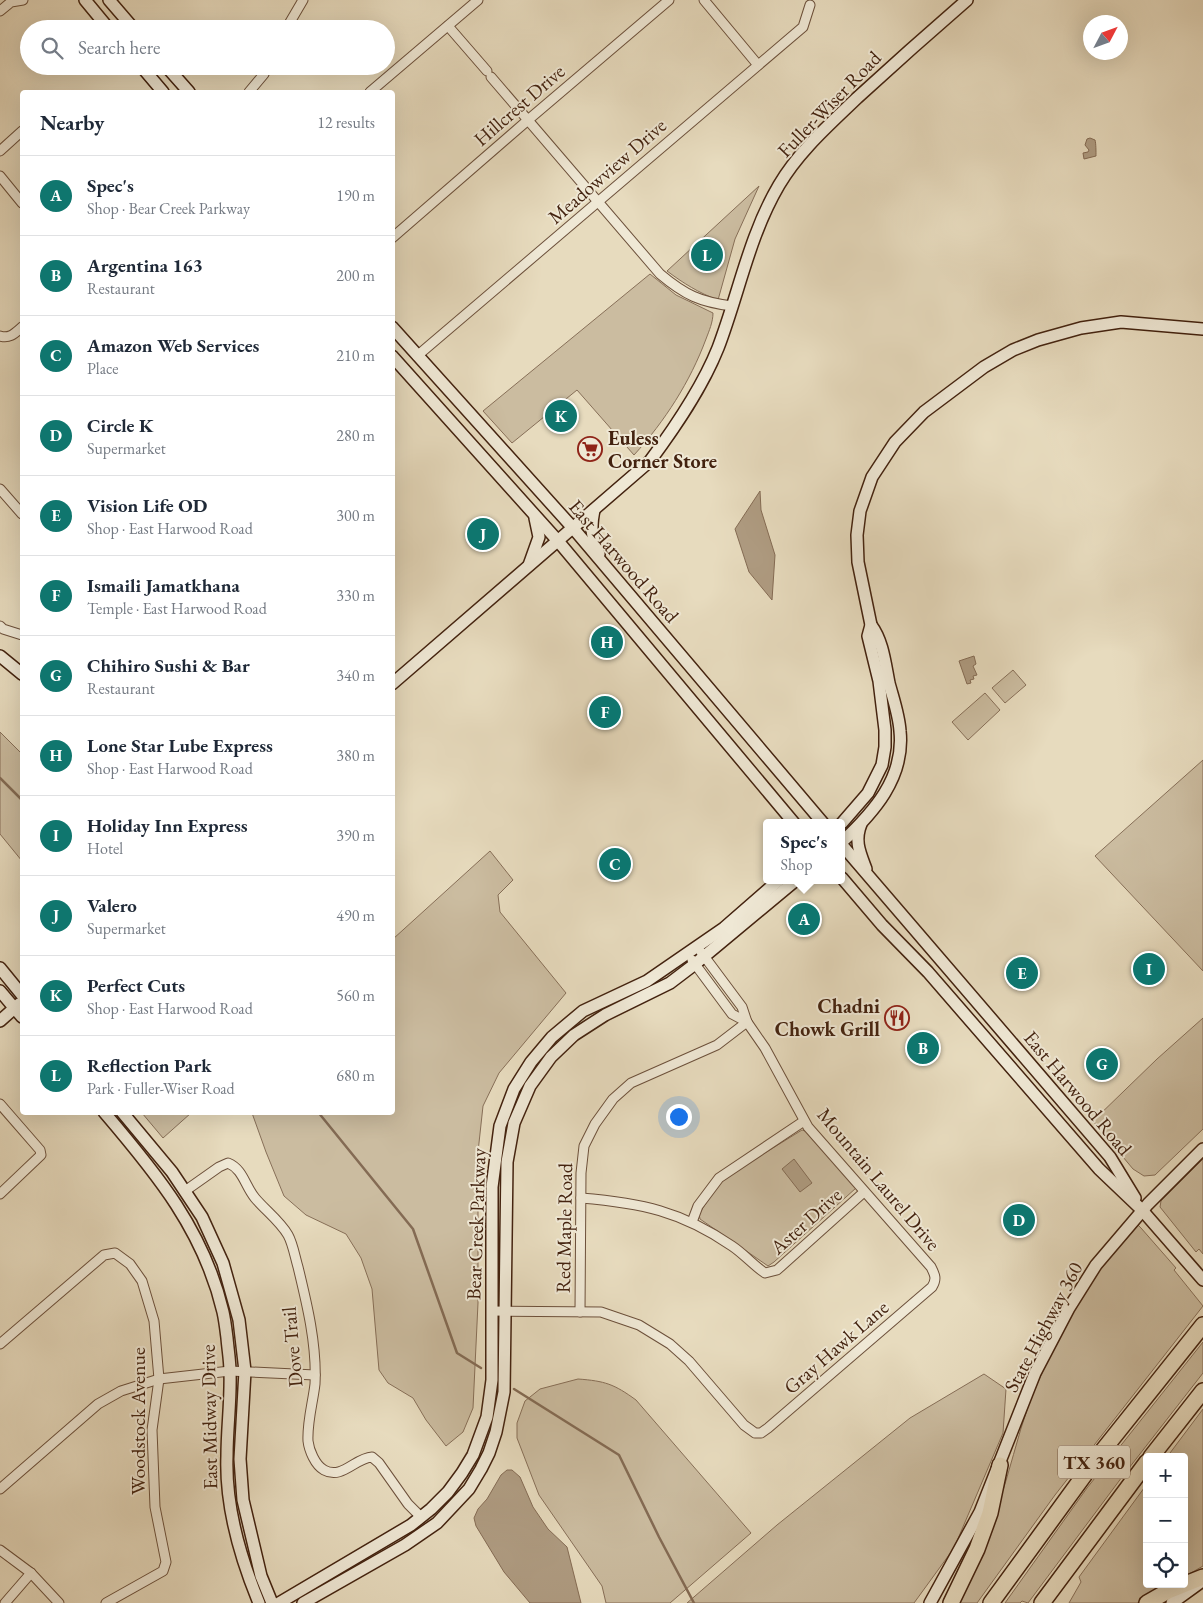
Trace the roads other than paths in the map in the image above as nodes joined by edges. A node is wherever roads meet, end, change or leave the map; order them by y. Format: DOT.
graph roads {
  1 [pos="23,0"];
  2 [pos="85,0"];
  3 [pos="109,0"];
  4 [pos="303,0"];
  5 [pos="478,0"];
  6 [pos="669,0"];
  7 [pos="704,0"];
  8 [pos="967,0"];
  9 [pos="11,1"];
  10 [pos="810,5"];
  11 [pos="0,12"];
  12 [pos="102,20"];
  13 [pos="126,20"];
  14 [pos="291,20"];
  15 [pos="448,26"];
  16 [pos="758,65"];
  17 [pos="395,71"];
  18 [pos="149,75"];
  19 [pos="174,75"];
  20 [pos="263,75"];
  21 [pos="390,75"];
  22 [pos="161,90"];
  23 [pos="187,90"];
  24 [pos="251,90"];
  25 [pos="372,90"];
  26 [pos="528,120"];
  27 [pos="20,133"];
  28 [pos="0,151"];
  29 [pos="0,176"];
  30 [pos="20,201"];
  31 [pos="598,202"];
  32 [pos="395,235"];
  33 [pos="732,306"];
  34 [pos="20,328"];
  35 [pos="395,330"];
  36 [pos="1200,330"];
  37 [pos="3,337"];
  38 [pos="417,356"];
  39 [pos="395,359"];
  40 [pos="0,489"];
  41 [pos="594,510"];
  42 [pos="20,512"];
  43 [pos="534,514"];
  44 [pos="573,528"];
  45 [pos="558,541"];
  46 [pos="602,563"];
  47 [pos="529,567"];
  48 [pos="871,625"];
  49 [pos="0,626"];
  50 [pos="661,632"];
  51 [pos="20,634"];
  52 [pos="645,644"];
  53 [pos="0,656"];
  54 [pos="20,672"];
  55 [pos="395,681"];
  56 [pos="768,792"];
  57 [pos="785,819"];
  58 [pos="791,819"];
  59 [pos="820,819"];
  60 [pos="845,820"];
  61 [pos="862,823"];
  62 [pos="845,840"];
  63 [pos="845,847"];
  64 [pos="869,877"];
  65 [pos="845,882"];
  66 [pos="774,884"];
  67 [pos="791,884"];
  68 [pos="699,956"];
  69 [pos="0,968"];
  70 [pos="0,991"];
  71 [pos="20,993"];
  72 [pos="20,1009"];
  73 [pos="0,1021"];
  74 [pos="748,1022"];
  75 [pos="1001,1031"];
  76 [pos="989,1042"];
  77 [pos="0,1104"];
  78 [pos="107,1115"];
  79 [pos="124,1115"];
  80 [pos="804,1121"];
  81 [pos="1203,1149"];
  82 [pos="185,1191"];
  83 [pos="864,1192"];
  84 [pos="0,1194"];
  85 [pos="581,1198"];
  86 [pos="1142,1210"];
  87 [pos="692,1222"];
  88 [pos="1203,1280"];
  89 [pos="936,1281"];
  90 [pos="505,1311"];
  91 [pos="492,1312"];
  92 [pos="580,1312"];
  93 [pos="1203,1325"];
  94 [pos="0,1344"];
  95 [pos="230,1371"];
  96 [pos="245,1371"];
  97 [pos="314,1375"];
  98 [pos="159,1379"];
  99 [pos="1203,1391"];
  100 [pos="1154,1453"];
  101 [pos="1000,1464"];
  102 [pos="1143,1467"];
  103 [pos="0,1490"];
  104 [pos="421,1517"];
  105 [pos="0,1550"];
  106 [pos="31,1573"];
  107 [pos="1203,1577"];
  108 [pos="1203,1581"];
  109 [pos="5,1603"];
  110 [pos="58,1603"];
  111 [pos="106,1603"];
  112 [pos="259,1603"];
  113 [pos="272,1603"];
  114 [pos="279,1603"];
  115 [pos="303,1603"];
  116 [pos="930,1603"];
  117 [pos="951,1603"];
  118 [pos="991,1603"];
  119 [pos="1042,1603"];
  120 [pos="1146,1603"];
  121 [pos="1172,1603"];
  1 -- 9 [label="street"];
  2 -- 12 [label="main road"];
  3 -- 13 [label="main road"];
  4 -- 14 [label="street"];
  5 -- 15 [label="street"];
  6 -- 26 [label="street, Hillcrest Drive"];
  7 -- 16 [label="street"];
  8 -- 33 [label="main road, Fuller-Wiser Road"];
  9 -- 11 [label="street"];
  10 -- 16 [label="street, Meadowview Drive"];
  15 -- 17 [label="street"];
  15 -- 26 [label="street"];
  16 -- 31 [label="street, Meadowview Drive"];
  18 -- 22 [label="main road"];
  19 -- 23 [label="main road"];
  20 -- 24 [label="street"];
  21 -- 25 [label="street"];
  26 -- 31 [label="street"];
  26 -- 32 [label="street, Hillcrest Drive"];
  27 -- 28 [label="street"];
  29 -- 30 [label="street"];
  31 -- 33 [label="street"];
  31 -- 38 [label="street, Meadowview Drive"];
  33 -- 41 [label="main road, Fuller-Wiser Road"];
  34 -- 37 [label="street"];
  35 -- 38 [label="main road, East Harwood Road"];
  36 -- 48 [label="main road"];
  38 -- 44 [label="main road, East Harwood Road"];
  39 -- 43 [label="main road, East Harwood Road"];
  40 -- 42 [label="street"];
  41 -- 44 [label="main road, Fuller-Wiser Road"];
  41 -- 46 [label="main road"];
  43 -- 45 [label="main road, East Harwood Road"];
  43 -- 47 [label="main road"];
  44 -- 45 [label="main road, Fuller-Wiser Road"];
  44 -- 46 [label="main road, East Harwood Road"];
  45 -- 47 [label="main road, Fuller-Wiser Road"];
  45 -- 52 [label="main road, East Harwood Road"];
  46 -- 50 [label="main road, East Harwood Road"];
  47 -- 55 [label="main road, Fuller-Wiser Road"];
  48 -- 60 [label="main road"];
  48 -- 61 [label="main road"];
  49 -- 51 [label="street"];
  50 -- 52 [label="main road"];
  50 -- 59 [label="main road, East Harwood Road"];
  52 -- 56 [label="main road, East Harwood Road"];
  53 -- 54 [label="main road"];
  56 -- 57 [label="main road"];
  56 -- 58 [label="main road, East Harwood Road"];
  61 -- 62 [label="main road"];
  61 -- 64 [label="main road"];
  63 -- 64 [label="main road, East Harwood Road"];
  64 -- 75 [label="main road, East Harwood Road"];
  65 -- 76 [label="main road, East Harwood Road"];
  66 -- 68 [label="main road, Bear Creek Parkway"];
  67 -- 68 [label="main road, Bear Creek Parkway"];
  68 -- 74 [label="street, Mountain Laurel Drive"];
  68 -- 90 [label="main road, Bear Creek Parkway"];
  68 -- 91 [label="main road, Bear Creek Parkway"];
  69 -- 71 [label="main road"];
  70 -- 72 [label="main road"];
  72 -- 73 [label="main road"];
  74 -- 80 [label="street, Mountain Laurel Drive"];
  74 -- 85 [label="street, Red Maple Road"];
  75 -- 76 [label="main road"];
  75 -- 86 [label="main road, East Harwood Road"];
  76 -- 86 [label="main road, East Harwood Road"];
  77 -- 84 [label="street"];
  78 -- 95 [label="main road, East Midway Drive"];
  79 -- 82 [label="main road, East Midway Drive"];
  80 -- 83 [label="street, Mountain Laurel Drive"];
  80 -- 87 [label="street"];
  81 -- 86 [label="main road, State Highway 360"];
  82 -- 96 [label="main road, East Midway Drive"];
  82 -- 97 [label="street, Dove Trail"];
  83 -- 87 [label="street, Aster Drive"];
  83 -- 89 [label="street, Mountain Laurel Drive"];
  85 -- 87 [label="street"];
  85 -- 92 [label="street, Red Maple Road"];
  86 -- 88 [label="main road, East Harwood Road"];
  86 -- 101 [label="main road, State Highway 360"];
  89 -- 92 [label="street, Gray Hawk Lane"];
  90 -- 91 [label="street"];
  90 -- 92 [label="street"];
  90 -- 115 [label="main road, Bear Creek Parkway"];
  91 -- 104 [label="main road, Bear Creek Parkway"];
  93 -- 118 [label="highway, TX 360"];
  94 -- 98 [label="street, Woodstock Avenue"];
  95 -- 96 [label="street"];
  95 -- 98 [label="street"];
  95 -- 112 [label="main road, East Midway Drive"];
  96 -- 97 [label="street"];
  96 -- 113 [label="main road, East Midway Drive"];
  97 -- 104 [label="street, Dove Trail"];
  98 -- 103 [label="street"];
  98 -- 111 [label="street, Woodstock Avenue"];
  99 -- 100 [label="highway, TX 360"];
  101 -- 116 [label="main road, State Highway 360"];
  101 -- 117 [label="highway"];
  102 -- 119 [label="highway, TX 360"];
  104 -- 114 [label="main road, Bear Creek Parkway"];
  105 -- 106 [label="street"];
  106 -- 109 [label="street"];
  106 -- 110 [label="street"];
  107 -- 120 [label="highway"];
  108 -- 121 [label="main road"];
}
